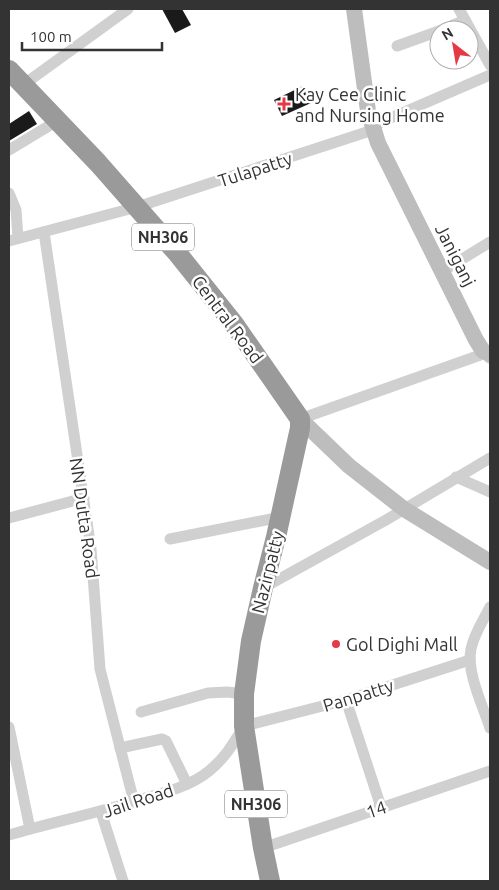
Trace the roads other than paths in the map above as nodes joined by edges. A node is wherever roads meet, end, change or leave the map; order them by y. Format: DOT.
graph roads {
  1 [pos="128,9"];
  2 [pos="354,9"];
  3 [pos="459,9"];
  4 [pos="465,20"];
  5 [pos="429,34"];
  6 [pos="479,45"];
  7 [pos="397,46"];
  8 [pos="490,65"];
  9 [pos="9,70"];
  10 [pos="490,75"];
  11 [pos="22,84"];
  12 [pos="57,121"];
  13 [pos="372,128"];
  14 [pos="9,150"];
  15 [pos="9,193"];
  16 [pos="137,208"];
  17 [pos="44,232"];
  18 [pos="13,240"];
  19 [pos="490,242"];
  20 [pos="441,272"];
  21 [pos="489,356"];
  22 [pos="300,419"];
  23 [pos="490,458"];
  24 [pos="456,477"];
  25 [pos="490,492"];
  26 [pos="84,498"];
  27 [pos="404,509"];
  28 [pos="281,517"];
  29 [pos="9,518"];
  30 [pos="170,539"];
  31 [pos="490,562"];
  32 [pos="262,588"];
  33 [pos="490,607"];
  34 [pos="470,660"];
  35 [pos="244,694"];
  36 [pos="346,700"];
  37 [pos="141,712"];
  38 [pos="244,726"];
  39 [pos="9,727"];
  40 [pos="490,728"];
  41 [pos="120,748"];
  42 [pos="490,771"];
  43 [pos="187,784"];
  44 [pos="134,802"];
  45 [pos="381,807"];
  46 [pos="101,812"];
  47 [pos="30,829"];
  48 [pos="9,836"];
  49 [pos="263,848"];
  50 [pos="123,881"];
  51 [pos="270,881"];
  1 -- 11 [label="street"];
  2 -- 13 [label="street, Janiganj"];
  3 -- 4 [label="street"];
  5 -- 7 [label="street"];
  6 -- 8 [label="street"];
  9 -- 11 [label="highway, Central Road / NH306"];
  10 -- 13 [label="street, Tulapatty"];
  11 -- 12 [label="highway, Central Road / NH306"];
  12 -- 14 [label="street"];
  12 -- 16 [label="highway, Central Road / NH306"];
  13 -- 16 [label="street, Tulapatty"];
  13 -- 20 [label="street, Janiganj"];
  15 -- 18 [label="street"];
  16 -- 17 [label="street, Tulapatty"];
  16 -- 22 [label="highway, Central Road / NH306"];
  17 -- 18 [label="street, Tulapatty"];
  17 -- 26 [label="street, NN Dutta Road"];
  19 -- 20 [label="street"];
  20 -- 21 [label="street, Janiganj"];
  21 -- 22 [label="street, Janiganj"];
  22 -- 27 [label="street"];
  22 -- 28 [label="highway, Nazirpatty / NH306"];
  23 -- 24 [label="street"];
  24 -- 25 [label="street"];
  24 -- 27 [label="street"];
  26 -- 29 [label="street"];
  26 -- 41 [label="street, NN Dutta Road"];
  27 -- 31 [label="street"];
  27 -- 32 [label="street"];
  28 -- 30 [label="street"];
  28 -- 32 [label="highway, Nazirpatty / NH306"];
  32 -- 35 [label="highway, Nazirpatty / NH306"];
  33 -- 34 [label="street"];
  34 -- 36 [label="street, Panpatty"];
  34 -- 40 [label="street"];
  35 -- 37 [label="street"];
  35 -- 38 [label="highway, Nazirpatty / NH306"];
  36 -- 38 [label="street, Panpatty"];
  36 -- 45 [label="street"];
  38 -- 43 [label="street, Jail Road"];
  38 -- 49 [label="highway, NH306"];
  39 -- 47 [label="street"];
  41 -- 43 [label="street"];
  41 -- 44 [label="street, NN Dutta Road"];
  42 -- 45 [label="street, 14"];
  43 -- 44 [label="street, Jail Road"];
  44 -- 46 [label="street, Jail Road"];
  45 -- 49 [label="street, 14"];
  46 -- 47 [label="street, Jail Road"];
  46 -- 50 [label="street"];
  47 -- 48 [label="street, Jail Road"];
  49 -- 51 [label="highway, NH306"];
}
